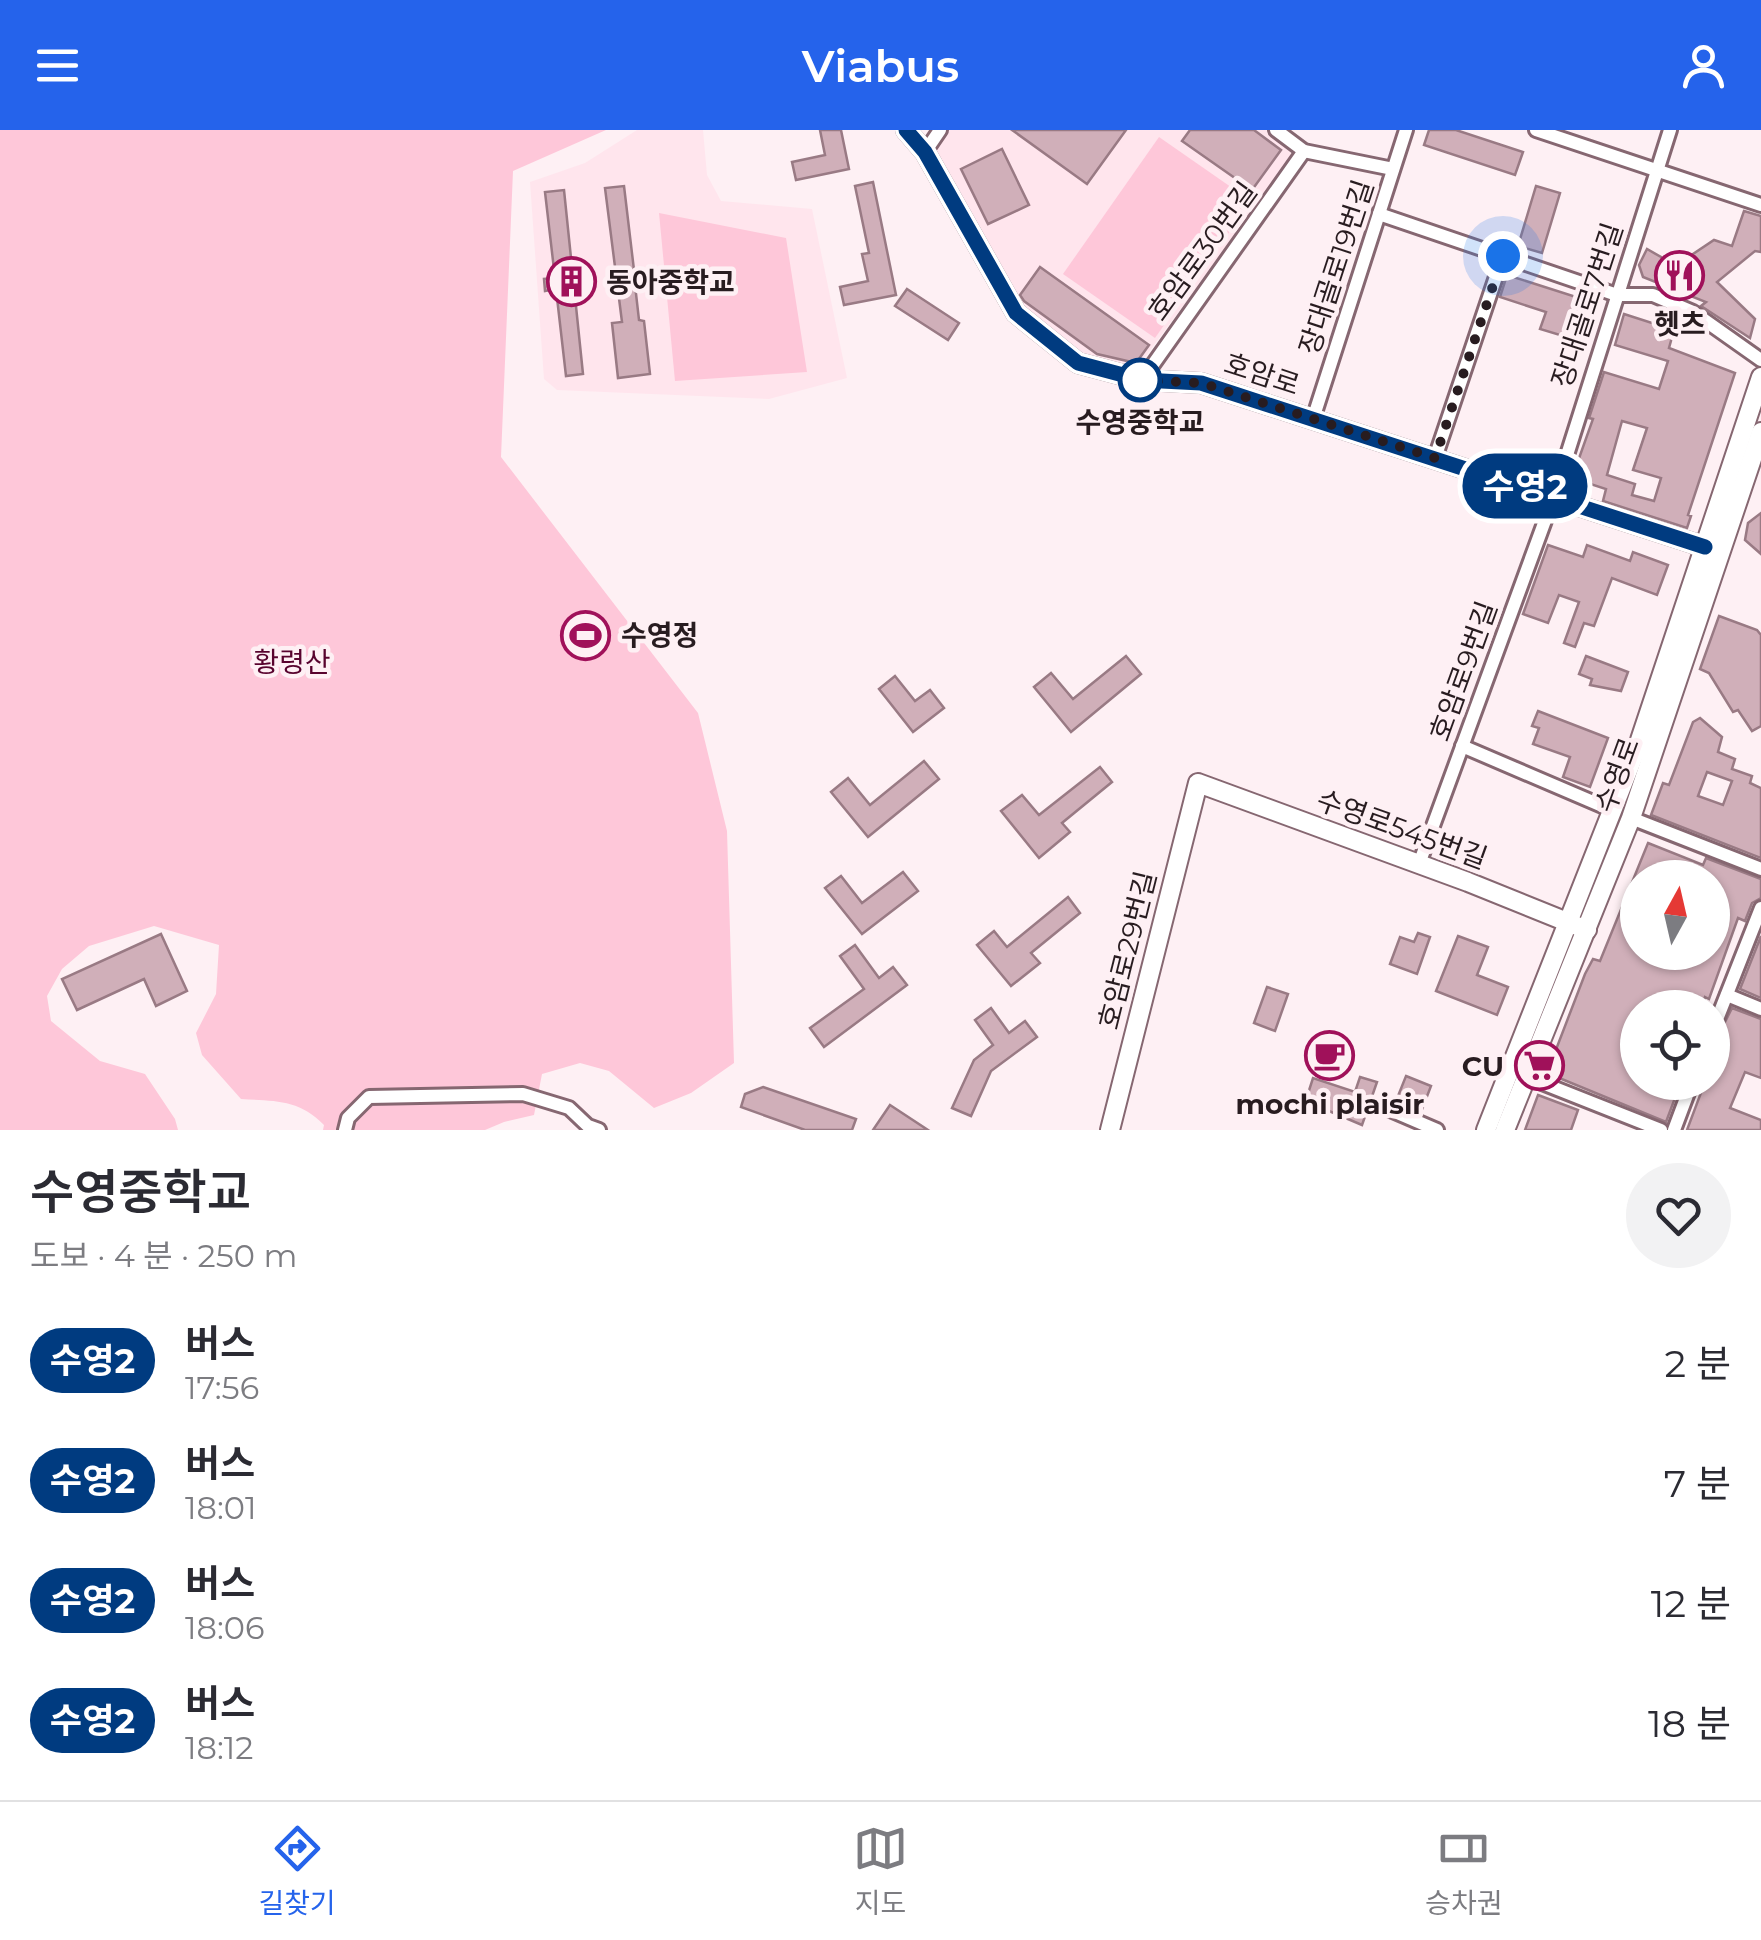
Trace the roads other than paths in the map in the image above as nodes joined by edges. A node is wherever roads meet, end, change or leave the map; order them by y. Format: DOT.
graph roads {
  1 [pos="906,130"];
  2 [pos="940,130"];
  3 [pos="1276,130"];
  4 [pos="1406,130"];
  5 [pos="1536,130"];
  6 [pos="1670,130"];
  7 [pos="925,152"];
  8 [pos="1304,152"];
  9 [pos="1394,170"];
  10 [pos="1656,170"];
  11 [pos="1761,205"];
  12 [pos="1379,214"];
  13 [pos="1503,256"];
  14 [pos="1617,294"];
  15 [pos="1761,360"];
  16 [pos="1761,377"];
  17 [pos="1142,380"];
  18 [pos="1313,419"];
  19 [pos="1761,432"];
  20 [pos="1435,458"];
  21 [pos="1554,496"];
  22 [pos="1705,547"];
  23 [pos="1462,746"];
  24 [pos="1198,783"];
  25 [pos="1622,815"];
  26 [pos="1419,864"];
  27 [pos="1761,869"];
  28 [pos="1761,908"];
  29 [pos="1579,926"];
  30 [pos="1729,990"];
  31 [pos="1730,996"];
  32 [pos="1761,1009"];
  33 [pos="1527,1077"];
  34 [pos="1685,1100"];
  35 [pos="1382,1106"];
  36 [pos="345,1130"];
  37 [pos="599,1130"];
  38 [pos="1110,1130"];
  39 [pos="1437,1130"];
  40 [pos="1486,1130"];
  41 [pos="1505,1130"];
  42 [pos="1661,1130"];
  43 [pos="1674,1130"];
  1 -- 7 [label="street, 호암로"];
  2 -- 7 [label="street"];
  3 -- 8 [label="street"];
  4 -- 9 [label="street, 장대골로19번길"];
  5 -- 10 [label="street"];
  6 -- 10 [label="street, 장대골로7번길"];
  7 -- 17 [label="street, 호암로"];
  8 -- 9 [label="street"];
  8 -- 17 [label="street, 호암로30번길"];
  9 -- 12 [label="street, 장대골로19번길"];
  10 -- 11 [label="street"];
  10 -- 14 [label="street, 장대골로7번길"];
  12 -- 13 [label="street"];
  12 -- 18 [label="street, 장대골로19번길"];
  13 -- 14 [label="street"];
  13 -- 20 [label="street"];
  14 -- 15 [label="street"];
  14 -- 21 [label="street, 장대골로7번길"];
  16 -- 22 [label="street, 수영로"];
  17 -- 18 [label="street, 호암로"];
  18 -- 20 [label="street, 호암로"];
  19 -- 25 [label="street, 수영로"];
  20 -- 21 [label="street, 호암로"];
  21 -- 22 [label="street, 호암로"];
  21 -- 23 [label="street, 호암로9번길"];
  22 -- 25 [label="street, 수영로"];
  23 -- 25 [label="street, 수영로"];
  23 -- 26 [label="street, 호암로9번길"];
  24 -- 26 [label="street, 수영로545번길"];
  24 -- 38 [label="street, 호암로29번길"];
  25 -- 27 [label="street"];
  25 -- 29 [label="street, 수영로"];
  26 -- 29 [label="street, 수영로545번길"];
  28 -- 30 [label="street"];
  29 -- 33 [label="street, 수영로"];
  29 -- 40 [label="street, 수영로"];
  31 -- 32 [label="street"];
  33 -- 41 [label="street, 수영로"];
  33 -- 42 [label="street"];
  34 -- 43 [label="street"];
  35 -- 39 [label="street"];
  36 -- 37 [label="street"];
}
